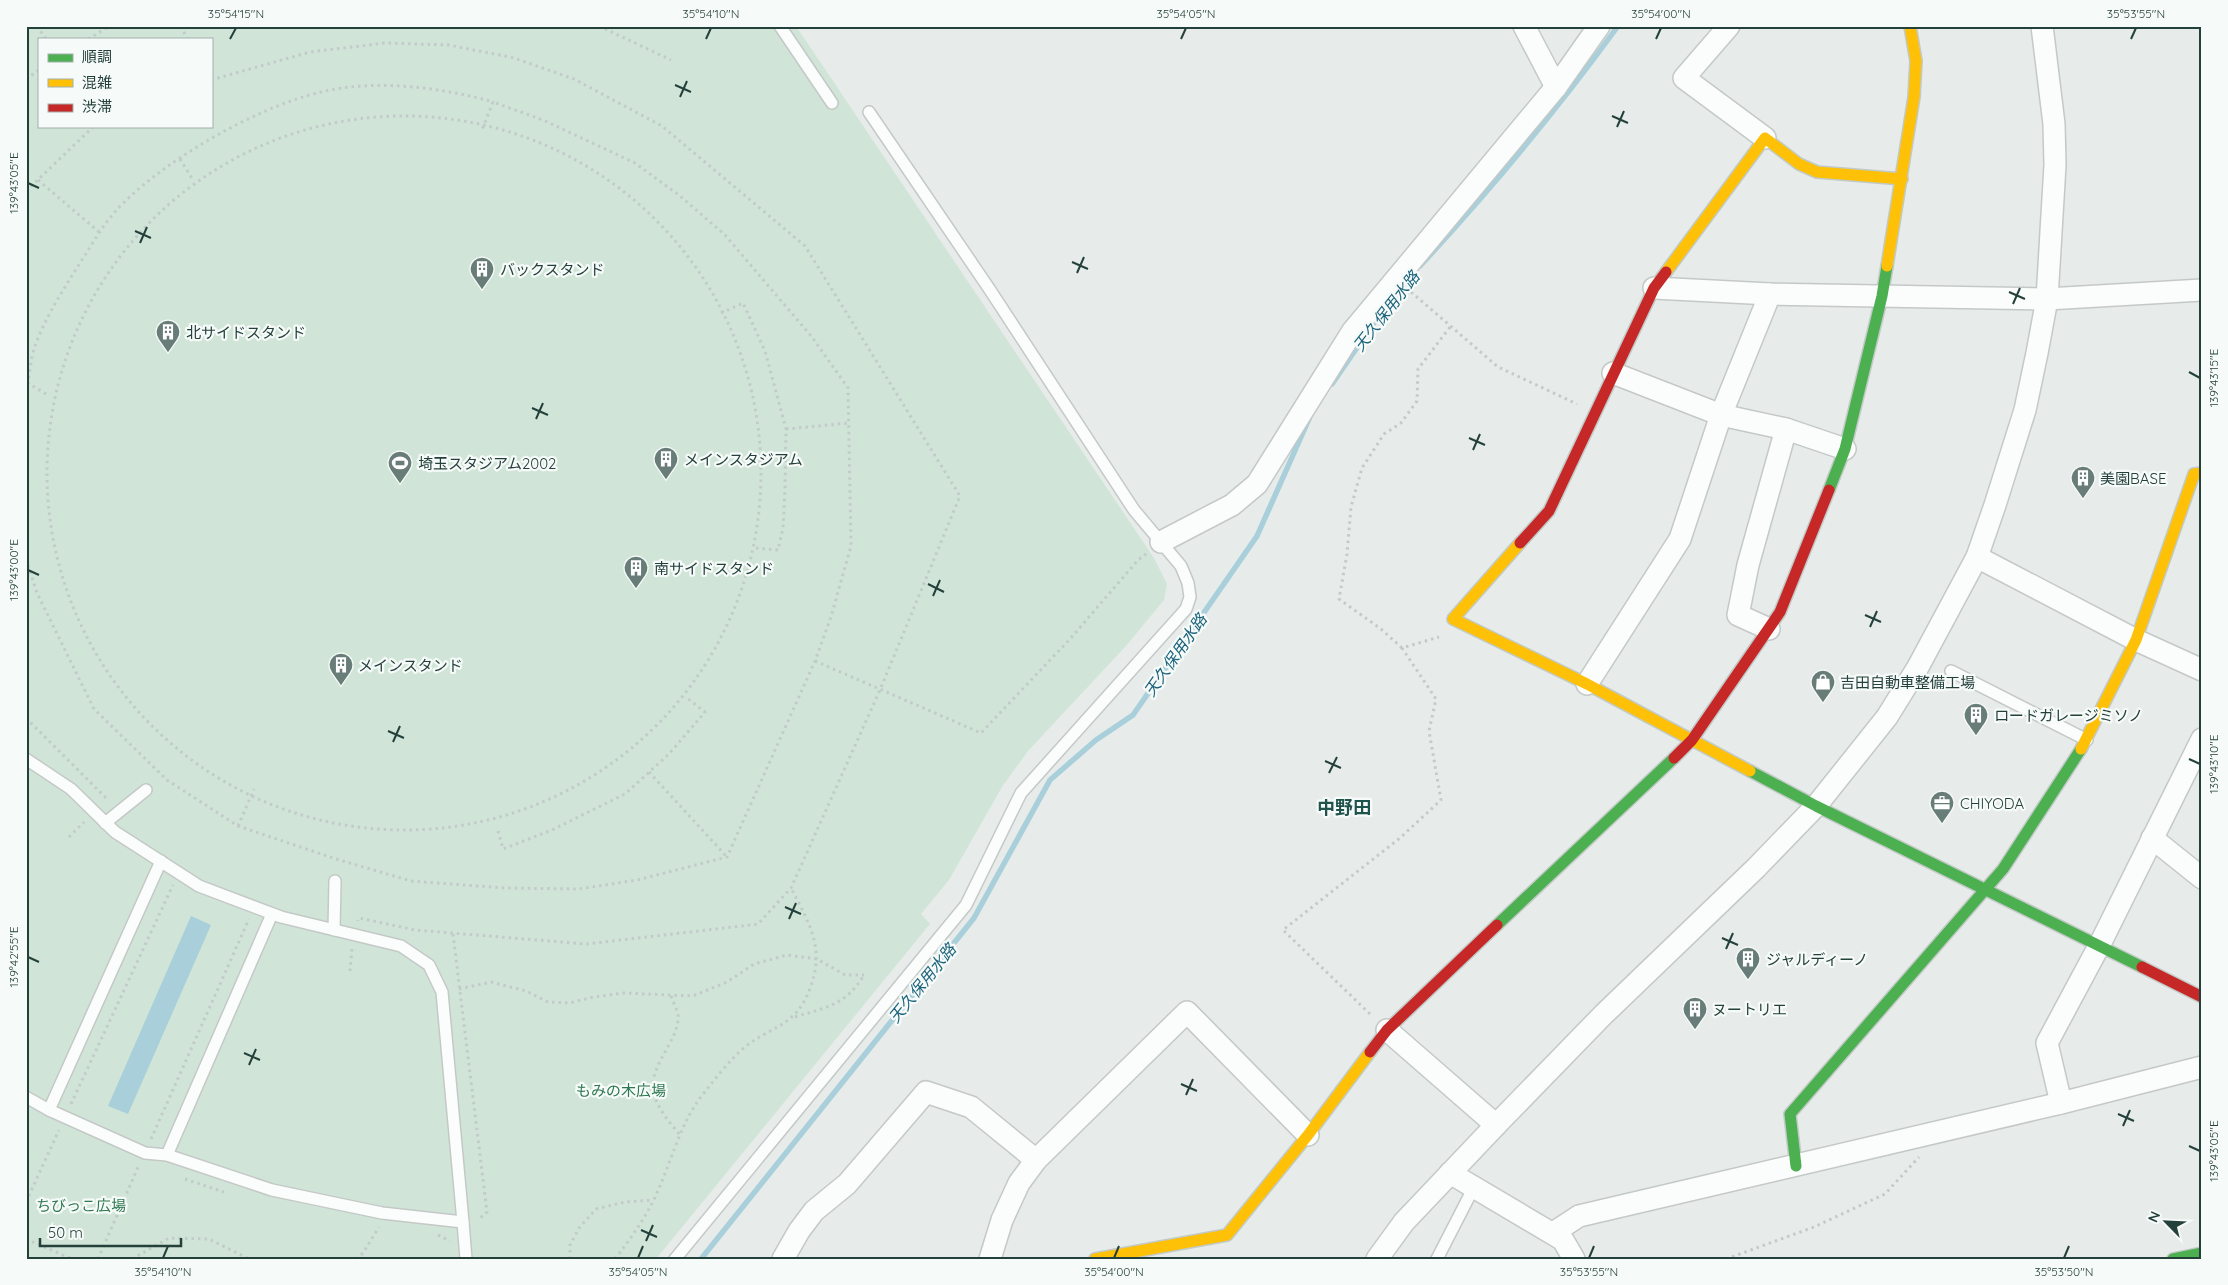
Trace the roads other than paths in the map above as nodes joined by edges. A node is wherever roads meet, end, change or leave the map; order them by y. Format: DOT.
graph roads {
  1 [pos="780,26"];
  2 [pos="1524,26"];
  3 [pos="1599,26"];
  4 [pos="1729,26"];
  5 [pos="1910,26"];
  6 [pos="2042,26"];
  7 [pos="1556,87"];
  8 [pos="832,103"];
  9 [pos="869,112"];
  10 [pos="1765,138"];
  11 [pos="1902,179"];
  12 [pos="1654,288"];
  13 [pos="2202,290"];
  14 [pos="1770,294"];
  15 [pos="1882,296"];
  16 [pos="2046,299"];
  17 [pos="1613,373"];
  18 [pos="1721,414"];
  19 [pos="1786,429"];
  20 [pos="1844,449"];
  21 [pos="2202,473"];
  22 [pos="1161,542"];
  23 [pos="1976,557"];
  24 [pos="1769,629"];
  25 [pos="2136,640"];
  26 [pos="2202,670"];
  27 [pos="1951,671"];
  28 [pos="1587,684"];
  29 [pos="2202,739"];
  30 [pos="1692,740"];
  31 [pos="2087,740"];
  32 [pos="26,759"];
  33 [pos="146,790"];
  34 [pos="1816,806"];
  35 [pos="106,823"];
  36 [pos="2152,838"];
  37 [pos="161,862"];
  38 [pos="2202,878"];
  39 [pos="335,881"];
  40 [pos="1984,890"];
  41 [pos="272,914"];
  42 [pos="334,930"];
  43 [pos="2099,946"];
  44 [pos="2202,997"];
  45 [pos="1387,1030"];
  46 [pos="2202,1067"];
  47 [pos="26,1097"];
  48 [pos="2061,1103"];
  49 [pos="49,1110"];
  50 [pos="1496,1125"];
  51 [pos="1308,1135"];
  52 [pos="167,1155"];
  53 [pos="1036,1160"];
  54 [pos="1796,1166"];
  55 [pos="1450,1173"];
  56 [pos="1474,1187"];
  57 [pos="464,1228"];
  58 [pos="1554,1233"];
  59 [pos="2202,1253"];
  60 [pos="466,1259"];
  61 [pos="675,1259"];
  62 [pos="783,1259"];
  63 [pos="990,1259"];
  64 [pos="1095,1259"];
  65 [pos="1377,1259"];
  66 [pos="1437,1259"];
  67 [pos="1574,1259"];
  68 [pos="2173,1259"];
  1 -- 8 [label="lane"];
  2 -- 7 [label="street"];
  3 -- 7 [label="street"];
  4 -- 10 [label="street"];
  5 -- 11 [label="main road"];
  6 -- 16 [label="street"];
  7 -- 22 [label="street"];
  9 -- 22 [label="lane"];
  10 -- 11 [label="main road"];
  10 -- 12 [label="main road"];
  11 -- 15 [label="main road"];
  12 -- 14 [label="street"];
  12 -- 17 [label="main road"];
  13 -- 16 [label="street"];
  14 -- 15 [label="street"];
  14 -- 18 [label="street"];
  15 -- 16 [label="street"];
  15 -- 20 [label="main road"];
  16 -- 23 [label="street"];
  17 -- 18 [label="street"];
  17 -- 28 [label="main road"];
  18 -- 19 [label="street"];
  18 -- 28 [label="street"];
  19 -- 20 [label="street"];
  19 -- 24 [label="street"];
  20 -- 24 [label="main road"];
  21 -- 25 [label="main road"];
  22 -- 61 [label="lane"];
  23 -- 25 [label="street"];
  23 -- 34 [label="street"];
  24 -- 30 [label="main road"];
  25 -- 26 [label="street"];
  25 -- 31 [label="main road"];
  27 -- 31 [label="lane"];
  28 -- 30 [label="main road"];
  29 -- 36 [label="street"];
  30 -- 34 [label="main road"];
  30 -- 45 [label="main road"];
  31 -- 40 [label="main road"];
  32 -- 35 [label="lane"];
  33 -- 35 [label="lane"];
  34 -- 40 [label="main road"];
  34 -- 50 [label="street"];
  35 -- 37 [label="lane"];
  36 -- 38 [label="street"];
  36 -- 43 [label="street"];
  37 -- 41 [label="lane"];
  37 -- 49 [label="lane"];
  39 -- 42 [label="lane"];
  40 -- 43 [label="main road"];
  40 -- 54 [label="main road"];
  41 -- 42 [label="lane"];
  41 -- 52 [label="lane"];
  42 -- 57 [label="lane"];
  43 -- 44 [label="main road"];
  43 -- 48 [label="street"];
  45 -- 50 [label="street"];
  45 -- 51 [label="main road"];
  46 -- 48 [label="street"];
  47 -- 49 [label="lane"];
  48 -- 54 [label="street"];
  49 -- 52 [label="lane"];
  50 -- 55 [label="street"];
  51 -- 53 [label="street"];
  51 -- 64 [label="main road"];
  52 -- 57 [label="lane"];
  53 -- 62 [label="street"];
  53 -- 63 [label="street"];
  54 -- 58 [label="street"];
  55 -- 56 [label="street"];
  55 -- 65 [label="street"];
  56 -- 58 [label="street"];
  56 -- 66 [label="lane"];
  57 -- 60 [label="lane"];
  58 -- 67 [label="street"];
  59 -- 68 [label="main road"];
}
